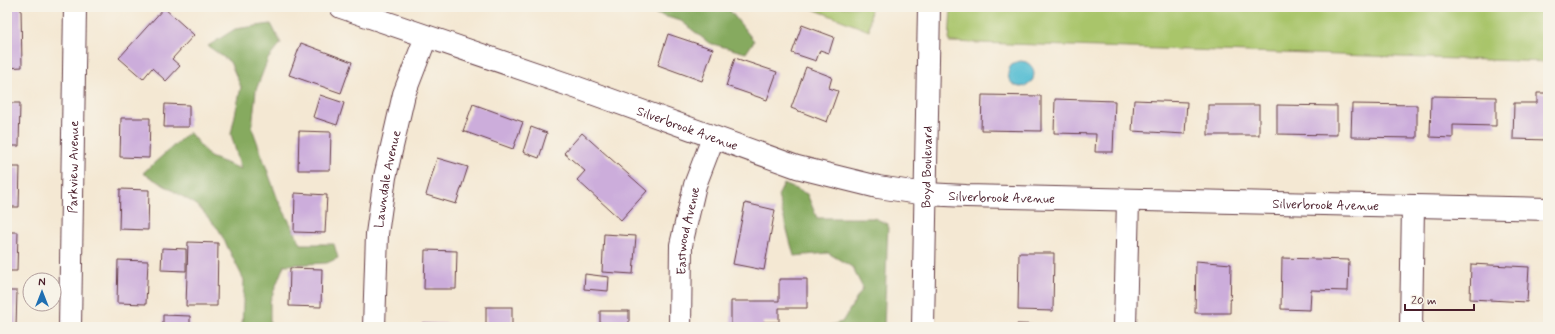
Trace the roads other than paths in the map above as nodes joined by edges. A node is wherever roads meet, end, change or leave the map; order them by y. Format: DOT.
graph roads {
  1 [pos="75,7"];
  2 [pos="341,7"];
  3 [pos="929,7"];
  4 [pos="426,37"];
  5 [pos="713,138"];
  6 [pos="926,194"];
  7 [pos="1128,200"];
  8 [pos="1414,206"];
  9 [pos="1548,209"];
  10 [pos="70,327"];
  11 [pos="374,327"];
  12 [pos="680,327"];
  13 [pos="923,327"];
  14 [pos="1125,327"];
  15 [pos="1411,327"];
  1 -- 10 [label="street, Parkview Avenue"];
  2 -- 4 [label="street, Silverbrook Avenue"];
  3 -- 6 [label="street, Boyd Boulevard"];
  4 -- 5 [label="street, Silverbrook Avenue"];
  4 -- 11 [label="street, Lawndale Avenue"];
  5 -- 6 [label="street, Silverbrook Avenue"];
  5 -- 12 [label="street, Eastwood Avenue"];
  6 -- 7 [label="street, Silverbrook Avenue"];
  6 -- 13 [label="street, Boyd Boulevard"];
  7 -- 8 [label="street, Silverbrook Avenue"];
  7 -- 14 [label="street"];
  8 -- 9 [label="street, Silverbrook Avenue"];
  8 -- 15 [label="street"];
}
